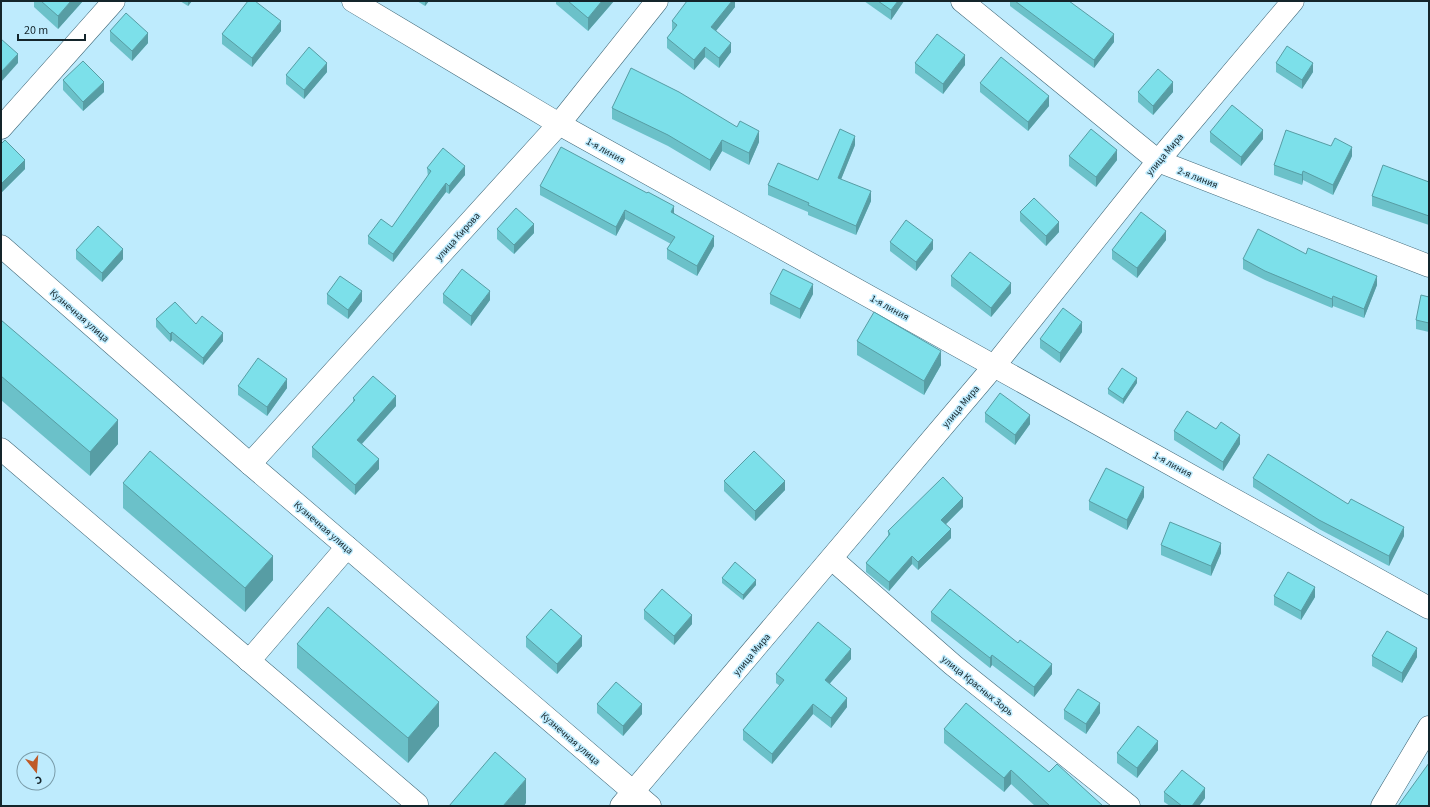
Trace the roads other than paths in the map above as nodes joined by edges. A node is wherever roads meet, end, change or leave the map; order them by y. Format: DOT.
graph roads {
  1 [pos="114,1"];
  2 [pos="353,1"];
  3 [pos="657,1"];
  4 [pos="962,1"];
  5 [pos="1293,1"];
  6 [pos="559,124"];
  7 [pos="1,128"];
  8 [pos="1158,161"];
  9 [pos="1,246"];
  10 [pos="1425,259"];
  11 [pos="995,365"];
  12 [pos="1,449"];
  13 [pos="250,464"];
  14 [pos="347,547"];
  15 [pos="832,558"];
  16 [pos="1429,608"];
  17 [pos="249,661"];
  18 [pos="1429,727"];
  19 [pos="627,799"];
  20 [pos="415,806"];
  21 [pos="650,806"];
  22 [pos="1129,806"];
  23 [pos="1382,806"];
  1 -- 7 [label="street"];
  2 -- 6 [label="street, 1-я линия"];
  3 -- 6 [label="street, улица Кирова"];
  4 -- 8 [label="street, 2-я линия"];
  5 -- 8 [label="street, улица Мира"];
  6 -- 11 [label="street, 1-я линия"];
  6 -- 13 [label="street, улица Кирова"];
  8 -- 10 [label="street, 2-я линия"];
  8 -- 11 [label="street, улица Мира"];
  9 -- 13 [label="street, Кузнечная улица"];
  11 -- 15 [label="street, улица Мира"];
  11 -- 16 [label="street, 1-я линия"];
  12 -- 17 [label="street"];
  13 -- 14 [label="street, Кузнечная улица"];
  14 -- 17 [label="street"];
  14 -- 19 [label="street, Кузнечная улица"];
  15 -- 19 [label="street, улица Мира"];
  15 -- 22 [label="street, улица Красных Зорь"];
  17 -- 20 [label="street"];
  18 -- 23 [label="street"];
  19 -- 21 [label="street, Кузнечная улица"];
}
